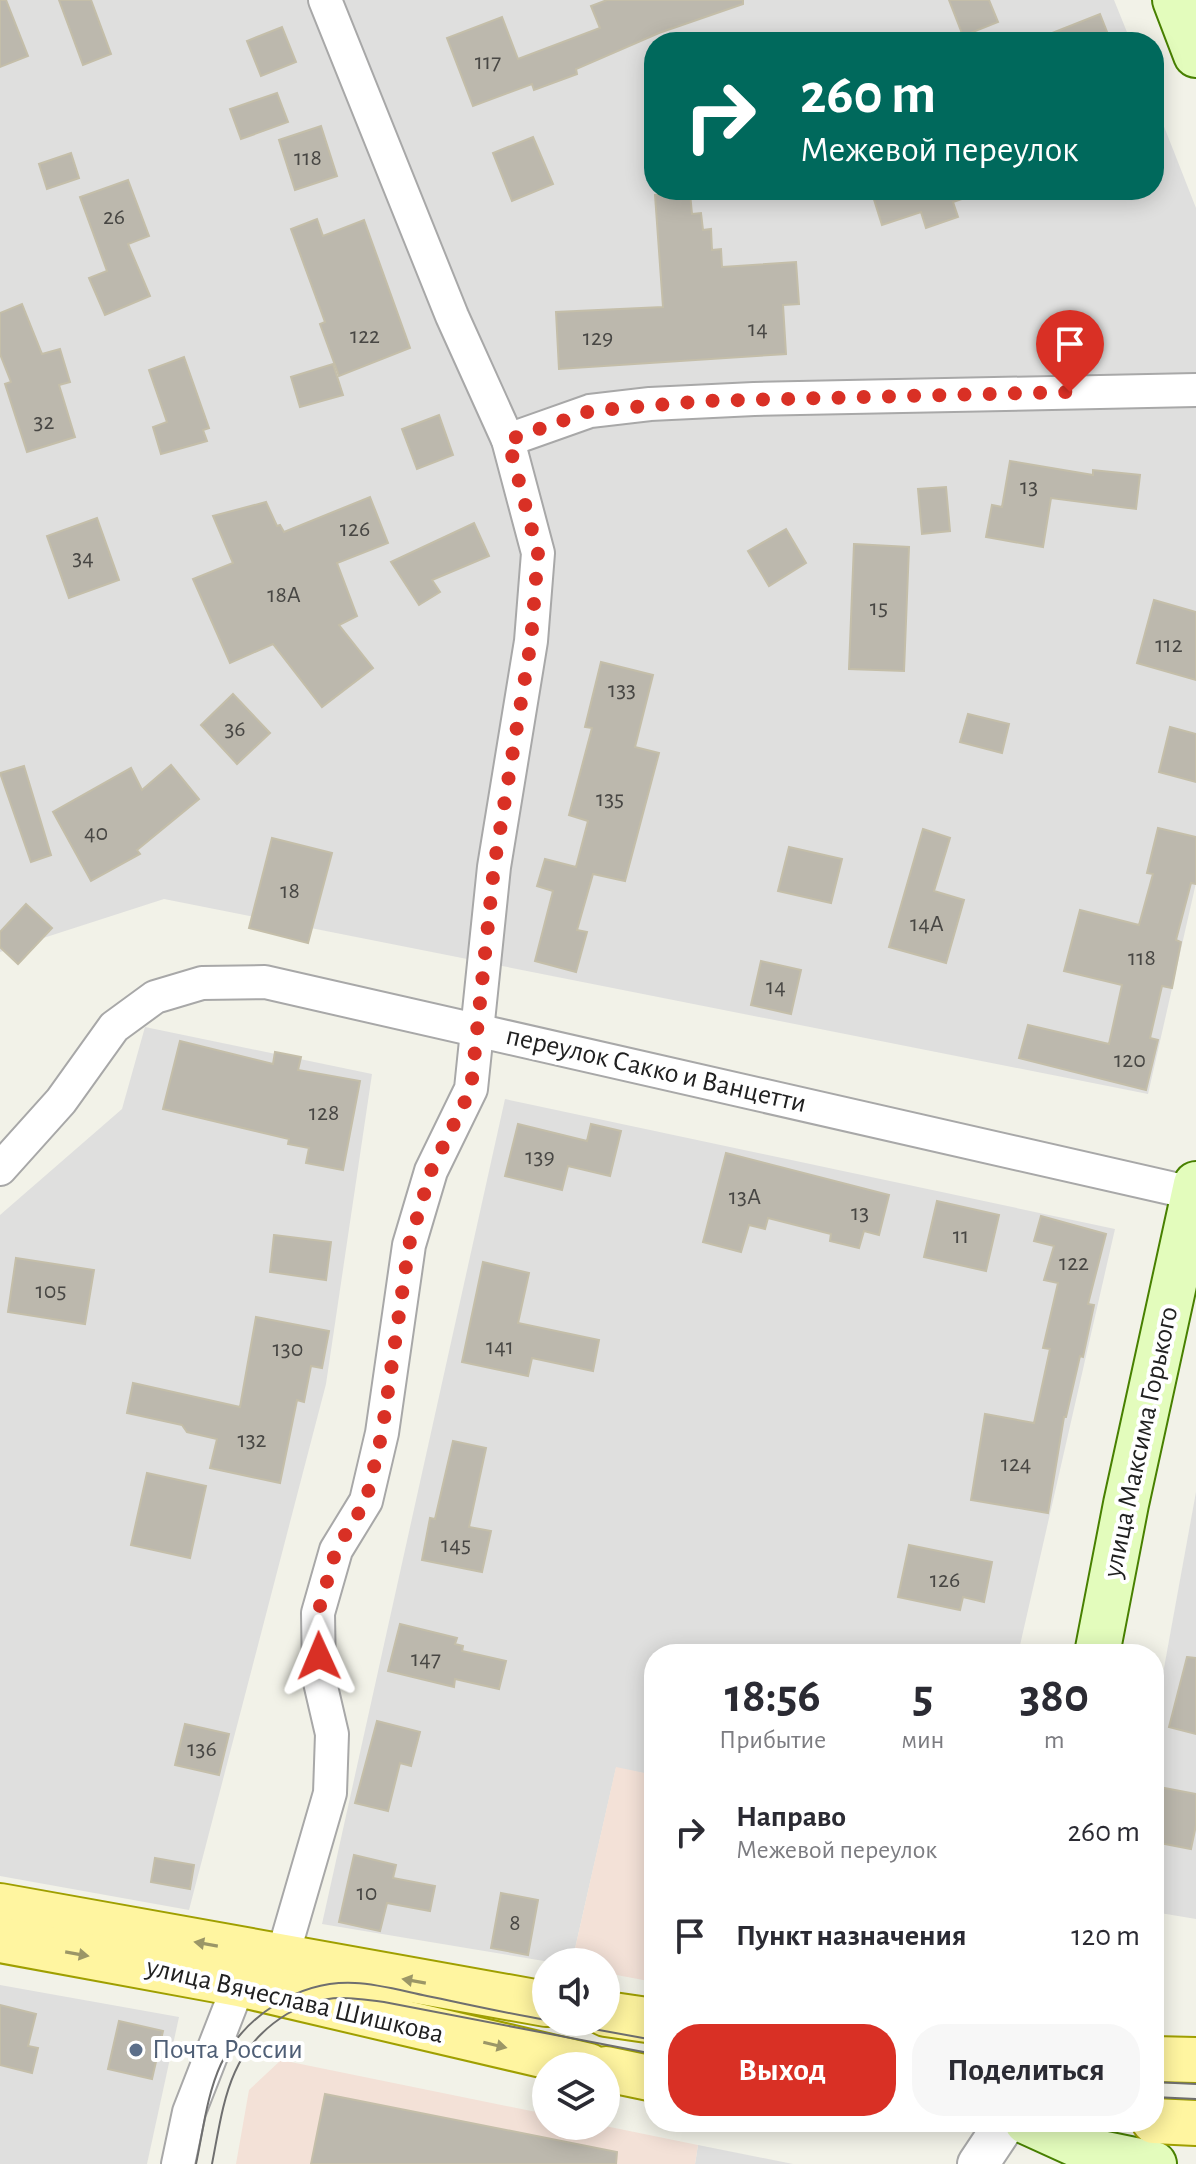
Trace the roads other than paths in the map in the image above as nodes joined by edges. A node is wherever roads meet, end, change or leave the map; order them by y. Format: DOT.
graph roads {
  1 [pos="325,0"];
  2 [pos="1175,0"];
  3 [pos="1196,55"];
  4 [pos="1196,390"];
  5 [pos="508,440"];
  6 [pos="477,1029"];
  7 [pos="0,1169"];
  8 [pos="1195,1191"];
  9 [pos="1099,1644"];
  10 [pos="0,1906"];
  11 [pos="0,1940"];
  12 [pos="282,1958"];
  13 [pos="239,1984"];
  14 [pos="532,2002"];
  15 [pos="620,2016"];
  16 [pos="644,2020"];
  17 [pos="532,2053"];
  18 [pos="1164,2059"];
  19 [pos="1196,2060"];
  20 [pos="620,2072"];
  21 [pos="644,2077"];
  22 [pos="1164,2121"];
  23 [pos="1196,2123"];
  24 [pos="1001,2132"];
  25 [pos="1008,2132"];
  26 [pos="1049,2132"];
  27 [pos="178,2164"];
  28 [pos="978,2164"];
  29 [pos="1006,2164"];
  30 [pos="1154,2164"];
  1 -- 5 [label="street"];
  2 -- 3 [label="main road"];
  4 -- 5 [label="street"];
  5 -- 6 [label="street"];
  6 -- 7 [label="street, переулок Сакко и Ванцетти"];
  6 -- 8 [label="street, переулок Сакко и Ванцетти"];
  6 -- 12 [label="street"];
  8 -- 9 [label="main road, улица Максима Горького"];
  12 -- 10 [label="main road, улица Вячеслава Шишкова, one-way"];
  11 -- 13 [label="main road, улица Вячеслава Шишкова, one-way"];
  14 -- 12 [label="main road, улица Вячеслава Шишкова, one-way"];
  13 -- 17 [label="main road, улица Вячеслава Шишкова, one-way"];
  13 -- 27 [label="street"];
  15 -- 16 [label="main road"];
  18 -- 19 [label="main road"];
  20 -- 21 [label="main road"];
  22 -- 23 [label="main road"];
  24 -- 28 [label="street"];
  25 -- 29 [label="street"];
  26 -- 30 [label="main road"];
}
